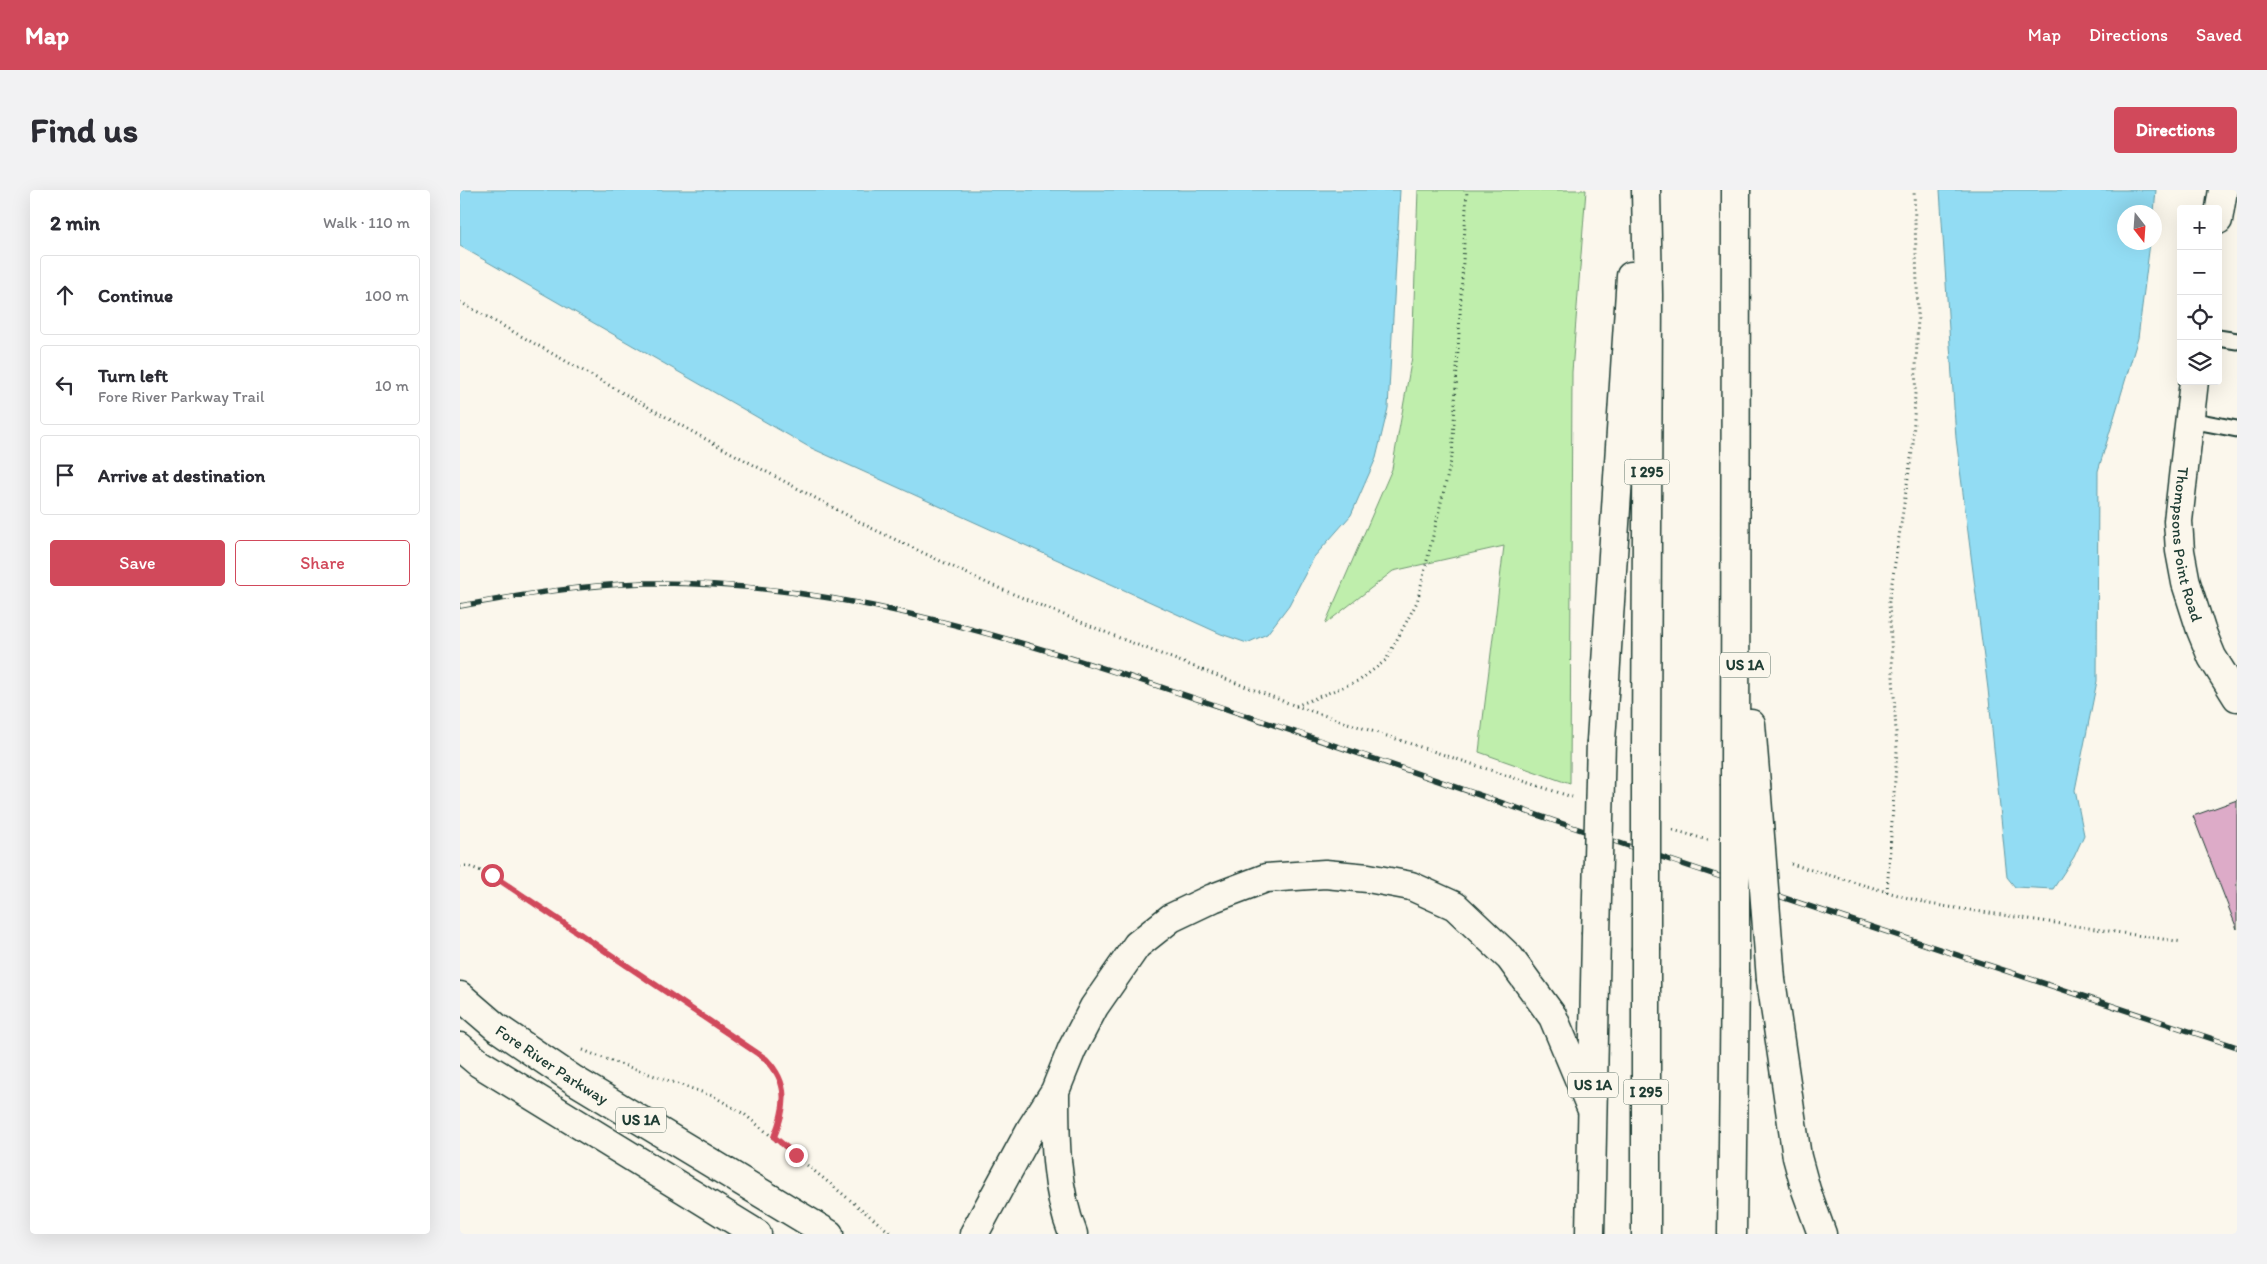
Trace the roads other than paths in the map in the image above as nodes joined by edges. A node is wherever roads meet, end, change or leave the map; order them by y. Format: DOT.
graph roads {
  1 [pos="1637,190"];
  2 [pos="1646,190"];
  3 [pos="1736,190"];
  4 [pos="2223,190"];
  5 [pos="2220,205"];
  6 [pos="2222,339"];
  7 [pos="2237,341"];
  8 [pos="2194,385"];
  9 [pos="2190,420"];
  10 [pos="2237,429"];
  11 [pos="2237,697"];
  12 [pos="1746,784"];
  13 [pos="460,996"];
  14 [pos="460,1047"];
  15 [pos="1055,1091"];
  16 [pos="1592,1110"];
  17 [pos="757,1234"];
  18 [pos="829,1234"];
  19 [pos="974,1234"];
  20 [pos="1073,1234"];
  21 [pos="1590,1234"];
  22 [pos="1646,1234"];
  23 [pos="1732,1234"];
  24 [pos="1822,1234"];
  1 -- 16 [label="main road, US 1A, bridge"];
  2 -- 22 [label="main road, I 295, bridge"];
  3 -- 12 [label="main road, US 1A"];
  4 -- 5 [label="main road"];
  6 -- 7 [label="lane"];
  8 -- 9 [label="main road, Thompsons Point Road"];
  9 -- 10 [label="lane"];
  9 -- 11 [label="main road, Thompsons Point Road"];
  12 -- 23 [label="main road, bridge"];
  12 -- 24 [label="main road, US 1A, bridge"];
  13 -- 18 [label="main road, Fore River Parkway / US 1A"];
  14 -- 17 [label="main road, US 1A"];
  15 -- 16 [label="main road"];
  15 -- 19 [label="main road"];
  15 -- 20 [label="main road"];
  16 -- 21 [label="main road, US 1A"];
}
